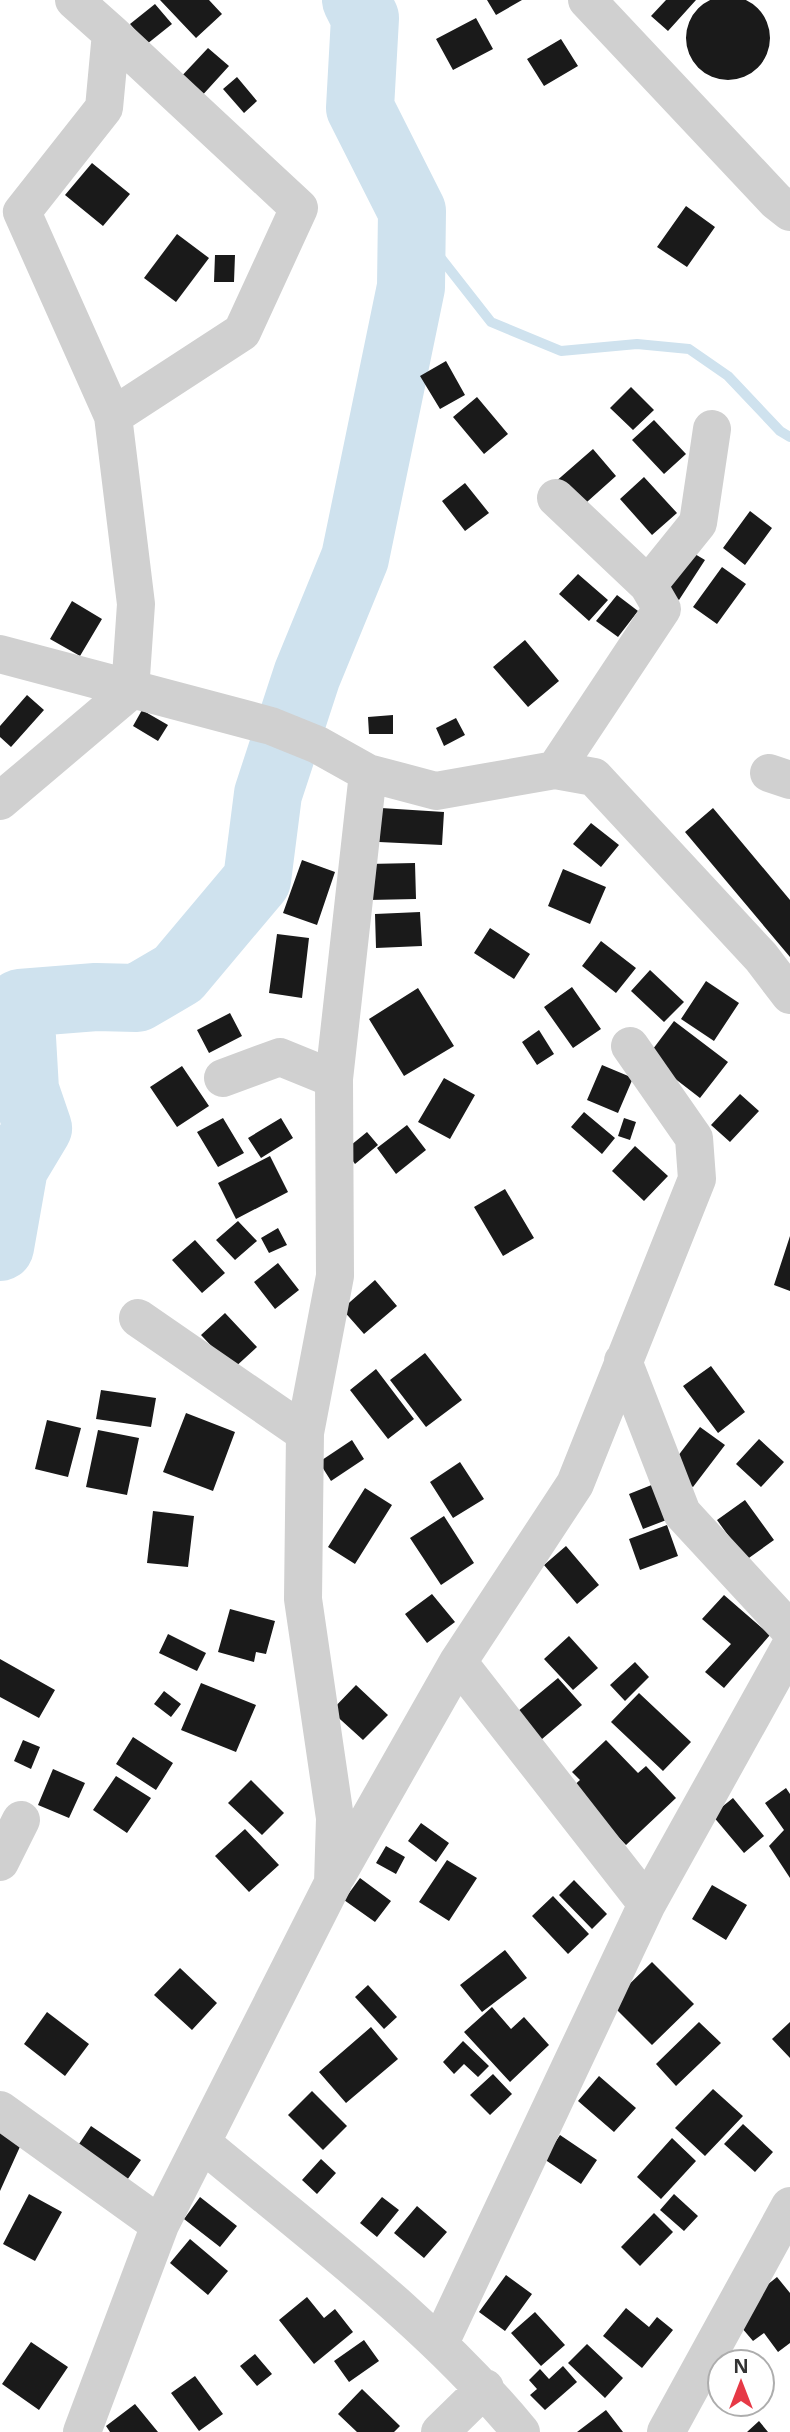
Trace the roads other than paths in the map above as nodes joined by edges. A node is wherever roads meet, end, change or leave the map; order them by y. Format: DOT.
graph roads {
  1 [pos="75,0"];
  2 [pos="587,0"];
  3 [pos="111,33"];
  4 [pos="785,199"];
  5 [pos="11,204"];
  6 [pos="113,416"];
  7 [pos="712,429"];
  8 [pos="556,498"];
  9 [pos="648,585"];
  10 [pos="0,654"];
  11 [pos="130,691"];
  12 [pos="555,770"];
  13 [pos="368,773"];
  14 [pos="0,801"];
  15 [pos="790,995"];
  16 [pos="630,1046"];
  17 [pos="223,1078"];
  18 [pos="334,1079"];
  19 [pos="138,1318"];
  20 [pos="623,1361"];
  21 [pos="306,1433"];
  22 [pos="790,1630"];
  23 [pos="790,1647"];
  24 [pos="458,1662"];
  25 [pos="21,1820"];
  26 [pos="0,1862"];
  27 [pos="333,1883"];
  28 [pos="647,1904"];
  29 [pos="0,2110"];
  30 [pos="202,2143"];
  31 [pos="790,2206"];
  32 [pos="160,2225"];
  33 [pos="440,2343"];
  34 [pos="485,2388"];
  35 [pos="82,2432"];
  36 [pos="440,2432"];
  37 [pos="521,2432"];
  38 [pos="666,2432"];
  1 -- 3 [label="street"];
  2 -- 4 [label="street"];
  3 -- 5 [label="street"];
  3 -- 6 [label="street"];
  5 -- 6 [label="street"];
  6 -- 11 [label="street"];
  7 -- 9 [label="street"];
  8 -- 9 [label="street"];
  9 -- 12 [label="street"];
  10 -- 11 [label="street"];
  11 -- 13 [label="street"];
  11 -- 14 [label="street"];
  12 -- 13 [label="street"];
  12 -- 15 [label="street"];
  13 -- 18 [label="street"];
  16 -- 20 [label="street"];
  17 -- 18 [label="street"];
  18 -- 21 [label="street"];
  19 -- 21 [label="street"];
  20 -- 22 [label="street"];
  20 -- 24 [label="street"];
  21 -- 27 [label="street"];
  23 -- 28 [label="street"];
  24 -- 27 [label="street"];
  24 -- 28 [label="street"];
  25 -- 26 [label="street"];
  27 -- 30 [label="street"];
  28 -- 33 [label="street"];
  29 -- 32 [label="street"];
  30 -- 32 [label="street"];
  30 -- 33 [label="street"];
  31 -- 38 [label="street"];
  32 -- 35 [label="street"];
  33 -- 34 [label="street"];
  34 -- 36 [label="street"];
  34 -- 37 [label="street"];
}
